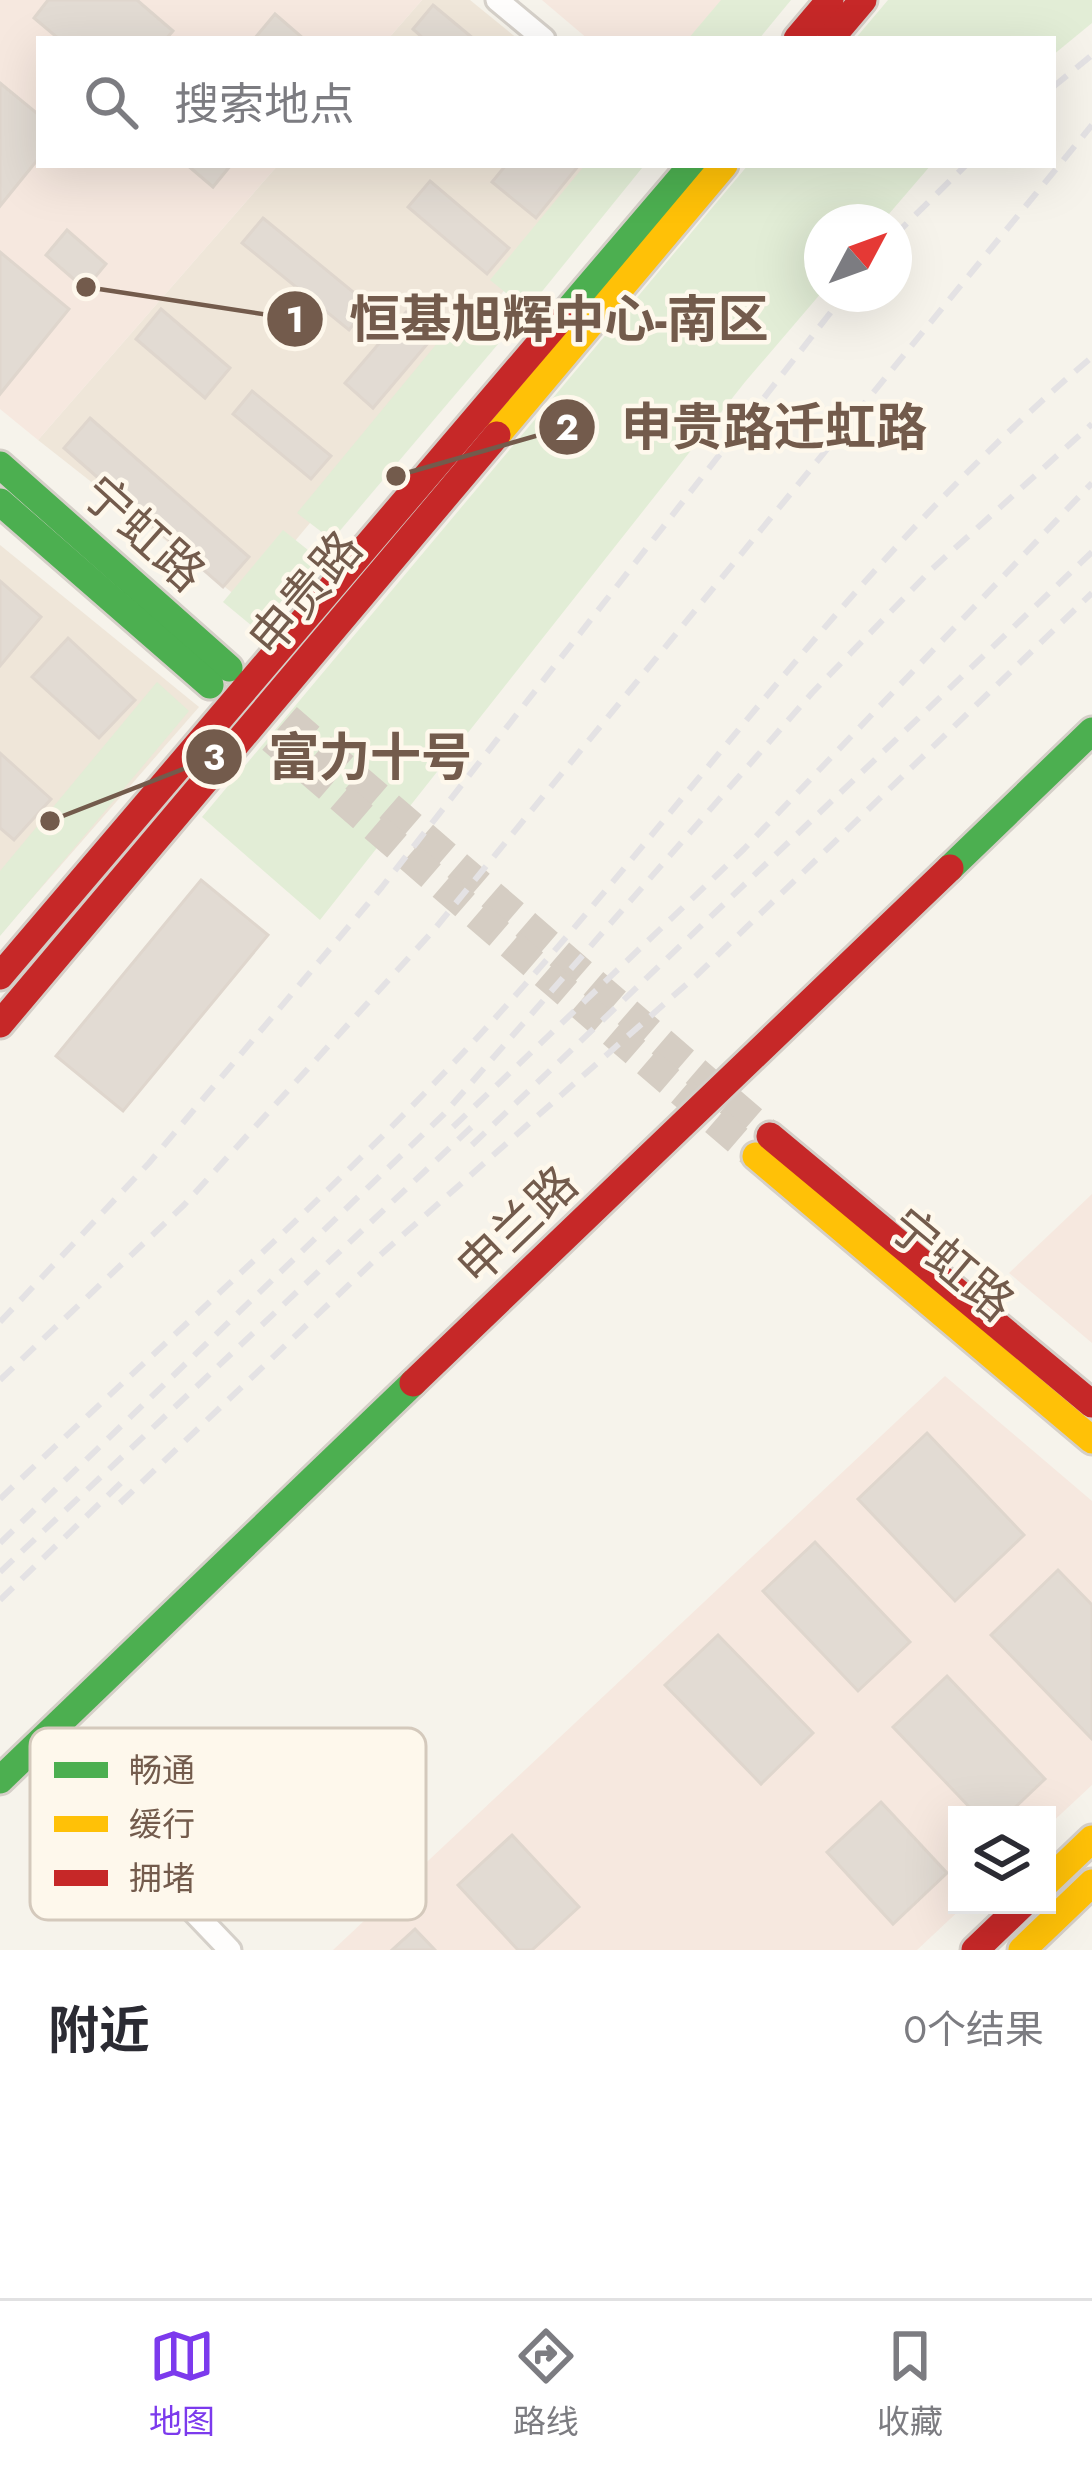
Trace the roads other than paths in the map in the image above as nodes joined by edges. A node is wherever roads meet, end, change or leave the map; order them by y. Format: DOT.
graph roads {
  1 [pos="497,0"];
  2 [pos="830,0"];
  3 [pos="862,0"];
  4 [pos="540,36"];
  5 [pos="800,36"];
  6 [pos="832,36"];
  7 [pos="706,169"];
  8 [pos="0,465"];
  9 [pos="0,502"];
  10 [pos="1092,731"];
  11 [pos="0,976"];
  12 [pos="0,1024"];
  13 [pos="1092,1404"];
  14 [pos="1092,1440"];
  15 [pos="54,1728"];
  16 [pos="30,1751"];
  17 [pos="0,1780"];
  18 [pos="1092,1839"];
  19 [pos="1056,1873"];
  20 [pos="1092,1883"];
  21 [pos="1013,1914"];
  22 [pos="201,1920"];
  23 [pos="230,1950"];
  24 [pos="975,1950"];
  25 [pos="1022,1950"];
  1 -- 4 [label="street"];
  2 -- 5 [label="main road"];
  3 -- 6 [label="main road"];
  7 -- 11 [label="main road, 申贵路"];
  7 -- 12 [label="main road, 申贵路"];
  8 -- 9 [label="main road, 宁虹路"];
  10 -- 15 [label="main road, 申兰路"];
  13 -- 14 [label="main road, 宁虹路"];
  16 -- 17 [label="main road, 申兰路"];
  18 -- 19 [label="main road"];
  20 -- 25 [label="main road"];
  21 -- 24 [label="main road"];
  22 -- 23 [label="street"];
}
